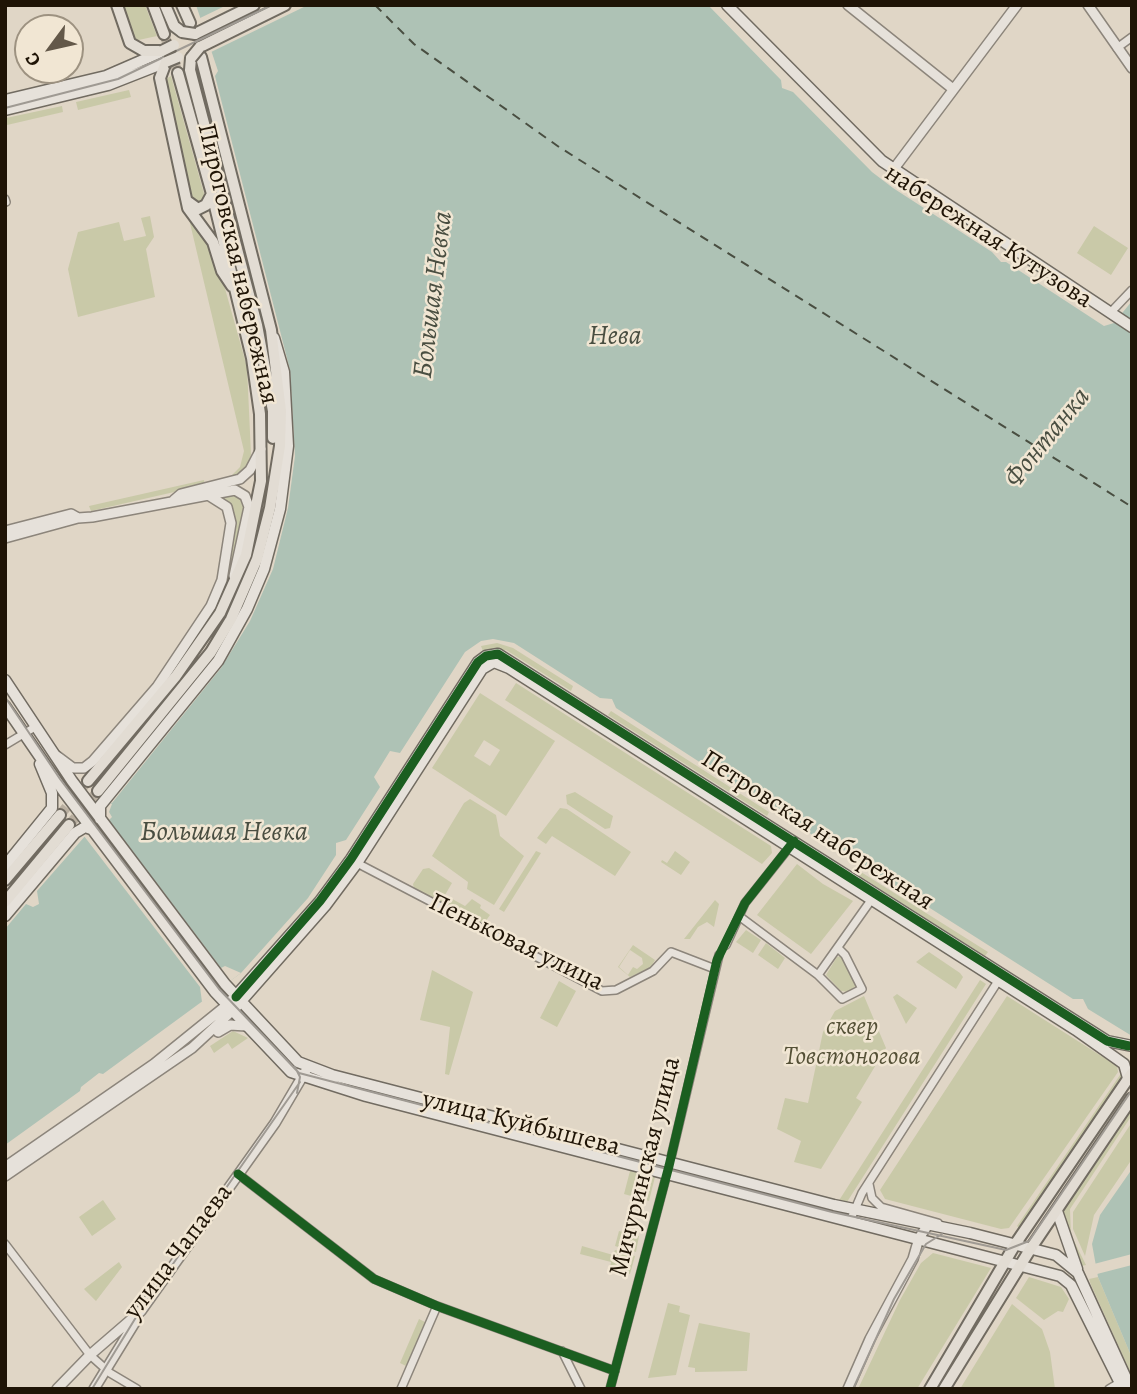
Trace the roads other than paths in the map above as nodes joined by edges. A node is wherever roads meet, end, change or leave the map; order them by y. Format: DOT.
graph roads {
  1 [pos="117,5"];
  2 [pos="153,5"];
  3 [pos="165,5"];
  4 [pos="182,5"];
  5 [pos="254,5"];
  6 [pos="285,5"];
  7 [pos="718,5"];
  8 [pos="727,5"];
  9 [pos="848,5"];
  10 [pos="1017,5"];
  11 [pos="1088,5"];
  12 [pos="164,34"];
  13 [pos="1132,37"];
  14 [pos="189,45"];
  15 [pos="1117,48"];
  16 [pos="163,58"];
  17 [pos="1132,68"];
  18 [pos="145,72"];
  19 [pos="177,74"];
  20 [pos="160,78"];
  21 [pos="953,89"];
  22 [pos="5,100"];
  23 [pos="5,110"];
  24 [pos="893,170"];
  25 [pos="212,194"];
  26 [pos="186,201"];
  27 [pos="1132,290"];
  28 [pos="236,292"];
  29 [pos="1114,314"];
  30 [pos="1132,327"];
  31 [pos="271,330"];
  32 [pos="261,447"];
  33 [pos="276,472"];
  34 [pos="208,495"];
  35 [pos="173,499"];
  36 [pos="78,518"];
  37 [pos="5,531"];
  38 [pos="5,538"];
  39 [pos="232,588"];
  40 [pos="5,680"];
  41 [pos="5,706"];
  42 [pos="35,727"];
  43 [pos="23,734"];
  44 [pos="5,745"];
  45 [pos="51,752"];
  46 [pos="38,757"];
  47 [pos="88,781"];
  48 [pos="98,790"];
  49 [pos="60,815"];
  50 [pos="100,819"];
  51 [pos="69,825"];
  52 [pos="91,829"];
  53 [pos="792,844"];
  54 [pos="354,861"];
  55 [pos="5,866"];
  56 [pos="5,880"];
  57 [pos="874,897"];
  58 [pos="5,902"];
  59 [pos="5,916"];
  60 [pos="740,916"];
  61 [pos="726,945"];
  62 [pos="838,948"];
  63 [pos="719,955"];
  64 [pos="715,969"];
  65 [pos="818,975"];
  66 [pos="1000,978"];
  67 [pos="238,1000"];
  68 [pos="229,1008"];
  69 [pos="246,1026"];
  70 [pos="207,1035"];
  71 [pos="1132,1046"];
  72 [pos="1112,1049"];
  73 [pos="308,1067"];
  74 [pos="1130,1076"];
  75 [pos="303,1078"];
  76 [pos="1132,1098"];
  77 [pos="670,1162"];
  78 [pos="5,1167"];
  79 [pos="239,1174"];
  80 [pos="667,1174"];
  81 [pos="5,1176"];
  82 [pos="869,1183"];
  83 [pos="853,1209"];
  84 [pos="1058,1211"];
  85 [pos="850,1221"];
  86 [pos="928,1225"];
  87 [pos="951,1228"];
  88 [pos="919,1238"];
  89 [pos="1016,1243"];
  90 [pos="5,1244"];
  91 [pos="1031,1248"];
  92 [pos="1006,1260"];
  93 [pos="1021,1264"];
  94 [pos="1078,1273"];
  95 [pos="437,1307"];
  96 [pos="141,1311"];
  97 [pos="561,1350"];
  98 [pos="90,1355"];
  99 [pos="105,1370"];
  100 [pos="615,1371"];
  101 [pos="1125,1385"];
  102 [pos="57,1389"];
  103 [pos="94,1389"];
  104 [pos="137,1389"];
  105 [pos="401,1389"];
  106 [pos="581,1389"];
  107 [pos="610,1389"];
  108 [pos="848,1389"];
  109 [pos="930,1389"];
  110 [pos="944,1389"];
  111 [pos="1109,1389"];
  1 -- 16 [label="main road"];
  2 -- 12 [label="main road"];
  3 -- 14 [label="main road"];
  4 -- 14 [label="main road"];
  5 -- 14 [label="main road"];
  6 -- 14 [label="main road"];
  7 -- 29 [label="main road, набережная Кутузова"];
  8 -- 24 [label="main road, набережная Кутузова"];
  9 -- 21 [label="street"];
  10 -- 21 [label="street"];
  11 -- 15 [label="street"];
  13 -- 15 [label="street"];
  14 -- 16 [label="main road, bridge"];
  14 -- 31 [label="main road, Пироговская набережная"];
  14 -- 33 [label="main road, Пироговская набережная"];
  15 -- 17 [label="street"];
  16 -- 18 [label="main road"];
  16 -- 20 [label="main road, Пироговская набережная"];
  16 -- 22 [label="main road"];
  18 -- 20 [label="main road"];
  18 -- 23 [label="main road"];
  19 -- 25 [label="main road, Пироговская набережная"];
  20 -- 26 [label="main road, Пироговская набережная"];
  21 -- 24 [label="street"];
  24 -- 29 [label="main road, набережная Кутузова"];
  25 -- 26 [label="main road, Пироговская набережная"];
  25 -- 28 [label="main road, Пироговская набережная"];
  26 -- 28 [label="main road"];
  27 -- 29 [label="street"];
  28 -- 32 [label="main road, Пироговская набережная"];
  29 -- 30 [label="main road"];
  31 -- 33 [label="main road, Пироговская набережная"];
  31 -- 50 [label="main road"];
  32 -- 35 [label="street"];
  32 -- 39 [label="main road, Пироговская набережная"];
  33 -- 48 [label="main road, Пироговская набережная"];
  34 -- 35 [label="street"];
  34 -- 39 [label="street"];
  34 -- 45 [label="street"];
  35 -- 36 [label="street"];
  36 -- 37 [label="street"];
  36 -- 38 [label="street"];
  39 -- 47 [label="main road, Пироговская набережная"];
  40 -- 42 [label="main road, улица Куйбышева"];
  41 -- 43 [label="main road"];
  42 -- 43 [label="street"];
  42 -- 45 [label="main road, улица Куйбышева"];
  43 -- 44 [label="street"];
  43 -- 46 [label="main road"];
  45 -- 50 [label="main road, улица Куйбышева"];
  46 -- 52 [label="main road, улица Куйбышева"];
  46 -- 55 [label="main road"];
  49 -- 56 [label="main road"];
  50 -- 67 [label="main road, улица Куйбышева"];
  51 -- 58 [label="main road"];
  52 -- 59 [label="main road"];
  52 -- 68 [label="main road, улица Куйбышева"];
  53 -- 54 [label="main road, Петровская набережная"];
  53 -- 57 [label="main road, Петровская набережная"];
  53 -- 60 [label="street"];
  54 -- 64 [label="street, Пеньковая улица"];
  54 -- 67 [label="main road"];
  57 -- 62 [label="street"];
  57 -- 66 [label="main road, Петровская набережная"];
  60 -- 61 [label="street"];
  60 -- 65 [label="street"];
  62 -- 65 [label="street"];
  62 -- 65 [label="street"];
  63 -- 64 [label="street, Мичуринская улица"];
  64 -- 77 [label="street, Мичуринская улица"];
  66 -- 72 [label="main road, Петровская набережная"];
  66 -- 82 [label="street"];
  67 -- 68 [label="main road"];
  67 -- 73 [label="main road, улица Куйбышева"];
  68 -- 69 [label="main road, улица Куйбышева"];
  68 -- 70 [label="street"];
  68 -- 78 [label="street"];
  69 -- 70 [label="street"];
  69 -- 75 [label="main road, улица Куйбышева"];
  70 -- 81 [label="street"];
  71 -- 72 [label="main road, Петровская набережная"];
  72 -- 74 [label="main road, Петровская набережная"];
  73 -- 75 [label="street, улица Чапаева"];
  73 -- 77 [label="main road, улица Куйбышева"];
  74 -- 89 [label="main road"];
  75 -- 79 [label="street, улица Чапаева"];
  75 -- 80 [label="main road, улица Куйбышева"];
  76 -- 84 [label="main road"];
  77 -- 80 [label="street, Мичуринская улица"];
  77 -- 83 [label="main road, улица Куйбышева"];
  79 -- 95 [label="street"];
  79 -- 96 [label="street, улица Чапаева"];
  80 -- 85 [label="main road, улица Куйбышева"];
  80 -- 100 [label="street, Мичуринская улица"];
  82 -- 83 [label="street"];
  82 -- 87 [label="street"];
  83 -- 85 [label="street"];
  83 -- 86 [label="main road, улица Куйбышева"];
  84 -- 91 [label="main road"];
  84 -- 94 [label="main road"];
  85 -- 88 [label="main road, улица Куйбышева"];
  86 -- 87 [label="main road, улица Куйбышева"];
  86 -- 88 [label="street"];
  87 -- 89 [label="main road, улица Куйбышева"];
  88 -- 92 [label="main road, улица Куйбышева"];
  88 -- 108 [label="street"];
  89 -- 91 [label="main road, улица Куйбышева"];
  89 -- 92 [label="main road"];
  90 -- 98 [label="street"];
  91 -- 93 [label="main road"];
  91 -- 94 [label="main road, улица Куйбышева"];
  92 -- 93 [label="main road, улица Куйбышева"];
  92 -- 109 [label="main road"];
  93 -- 101 [label="main road, улица Куйбышева"];
  93 -- 110 [label="main road"];
  94 -- 101 [label="main road"];
  95 -- 97 [label="street"];
  95 -- 105 [label="street"];
  96 -- 98 [label="street, улица Чапаева"];
  96 -- 99 [label="street"];
  97 -- 100 [label="street"];
  97 -- 106 [label="street"];
  98 -- 99 [label="street"];
  98 -- 102 [label="street, улица Чапаева"];
  99 -- 103 [label="street"];
  99 -- 104 [label="street"];
  100 -- 107 [label="street, Мичуринская улица"];
  101 -- 111 [label="street"];
}
